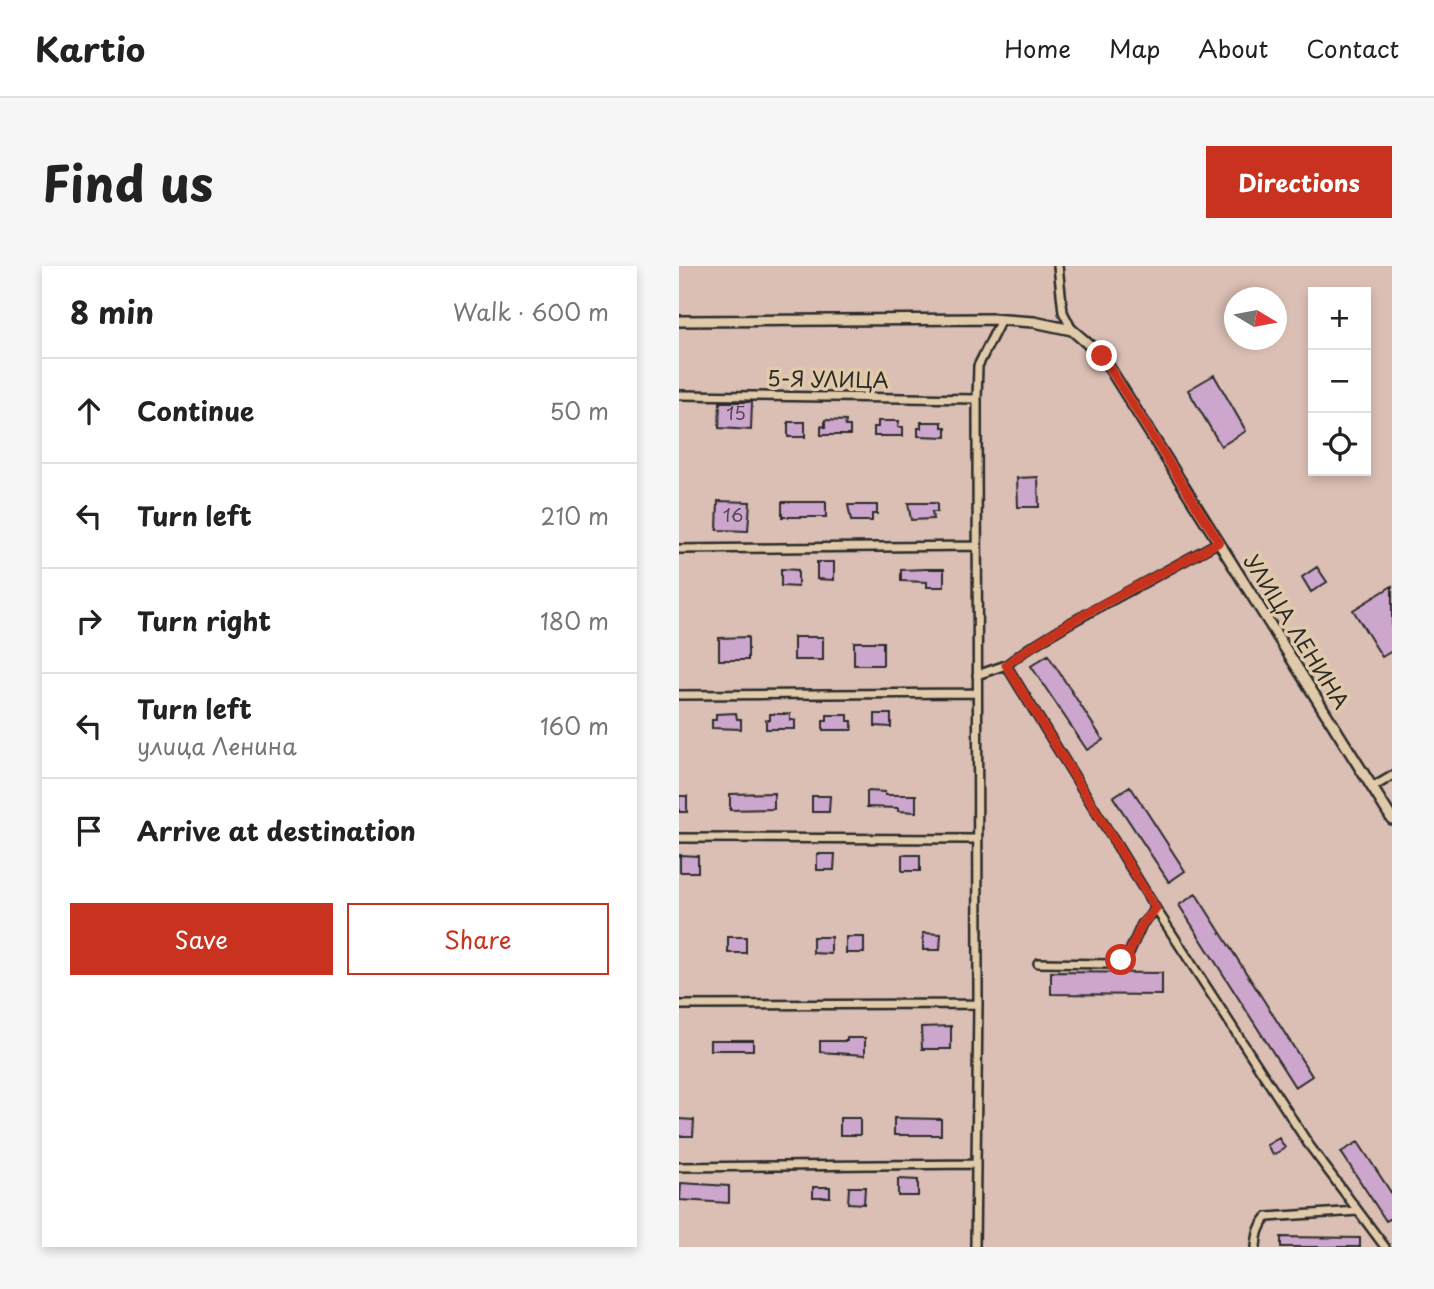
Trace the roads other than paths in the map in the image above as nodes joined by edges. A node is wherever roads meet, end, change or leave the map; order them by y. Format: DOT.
graph roads {
  1 [pos="1058,266"];
  2 [pos="1001,320"];
  3 [pos="679,321"];
  4 [pos="1072,330"];
  5 [pos="679,396"];
  6 [pos="977,400"];
  7 [pos="1219,542"];
  8 [pos="978,546"];
  9 [pos="679,549"];
  10 [pos="1006,665"];
  11 [pos="977,675"];
  12 [pos="977,694"];
  13 [pos="679,695"];
  14 [pos="1392,776"];
  15 [pos="1373,787"];
  16 [pos="1392,819"];
  17 [pos="679,838"];
  18 [pos="977,839"];
  19 [pos="1156,909"];
  20 [pos="1038,963"];
  21 [pos="978,1004"];
  22 [pos="679,1005"];
  23 [pos="976,1164"];
  24 [pos="679,1167"];
  25 [pos="1358,1211"];
  26 [pos="975,1247"];
  27 [pos="1256,1247"];
  28 [pos="1385,1247"];
  1 -- 4 [label="street"];
  2 -- 3 [label="street"];
  2 -- 4 [label="street"];
  2 -- 6 [label="street"];
  4 -- 7 [label="street, УЛИЦА ЛЕНИНА"];
  5 -- 6 [label="street, 5-Я УЛИЦА"];
  6 -- 8 [label="street"];
  7 -- 10 [label="street"];
  7 -- 15 [label="street, УЛИЦА ЛЕНИНА"];
  8 -- 9 [label="street"];
  8 -- 11 [label="street"];
  10 -- 11 [label="street"];
  10 -- 19 [label="street"];
  11 -- 12 [label="street"];
  12 -- 13 [label="street"];
  12 -- 18 [label="street"];
  14 -- 15 [label="street"];
  15 -- 16 [label="street, УЛИЦА ЛЕНИНА"];
  17 -- 18 [label="street"];
  18 -- 21 [label="street"];
  19 -- 20 [label="street"];
  19 -- 25 [label="street"];
  21 -- 22 [label="street"];
  21 -- 23 [label="street"];
  23 -- 24 [label="street"];
  23 -- 26 [label="street"];
  25 -- 27 [label="street"];
  25 -- 28 [label="street"];
}
